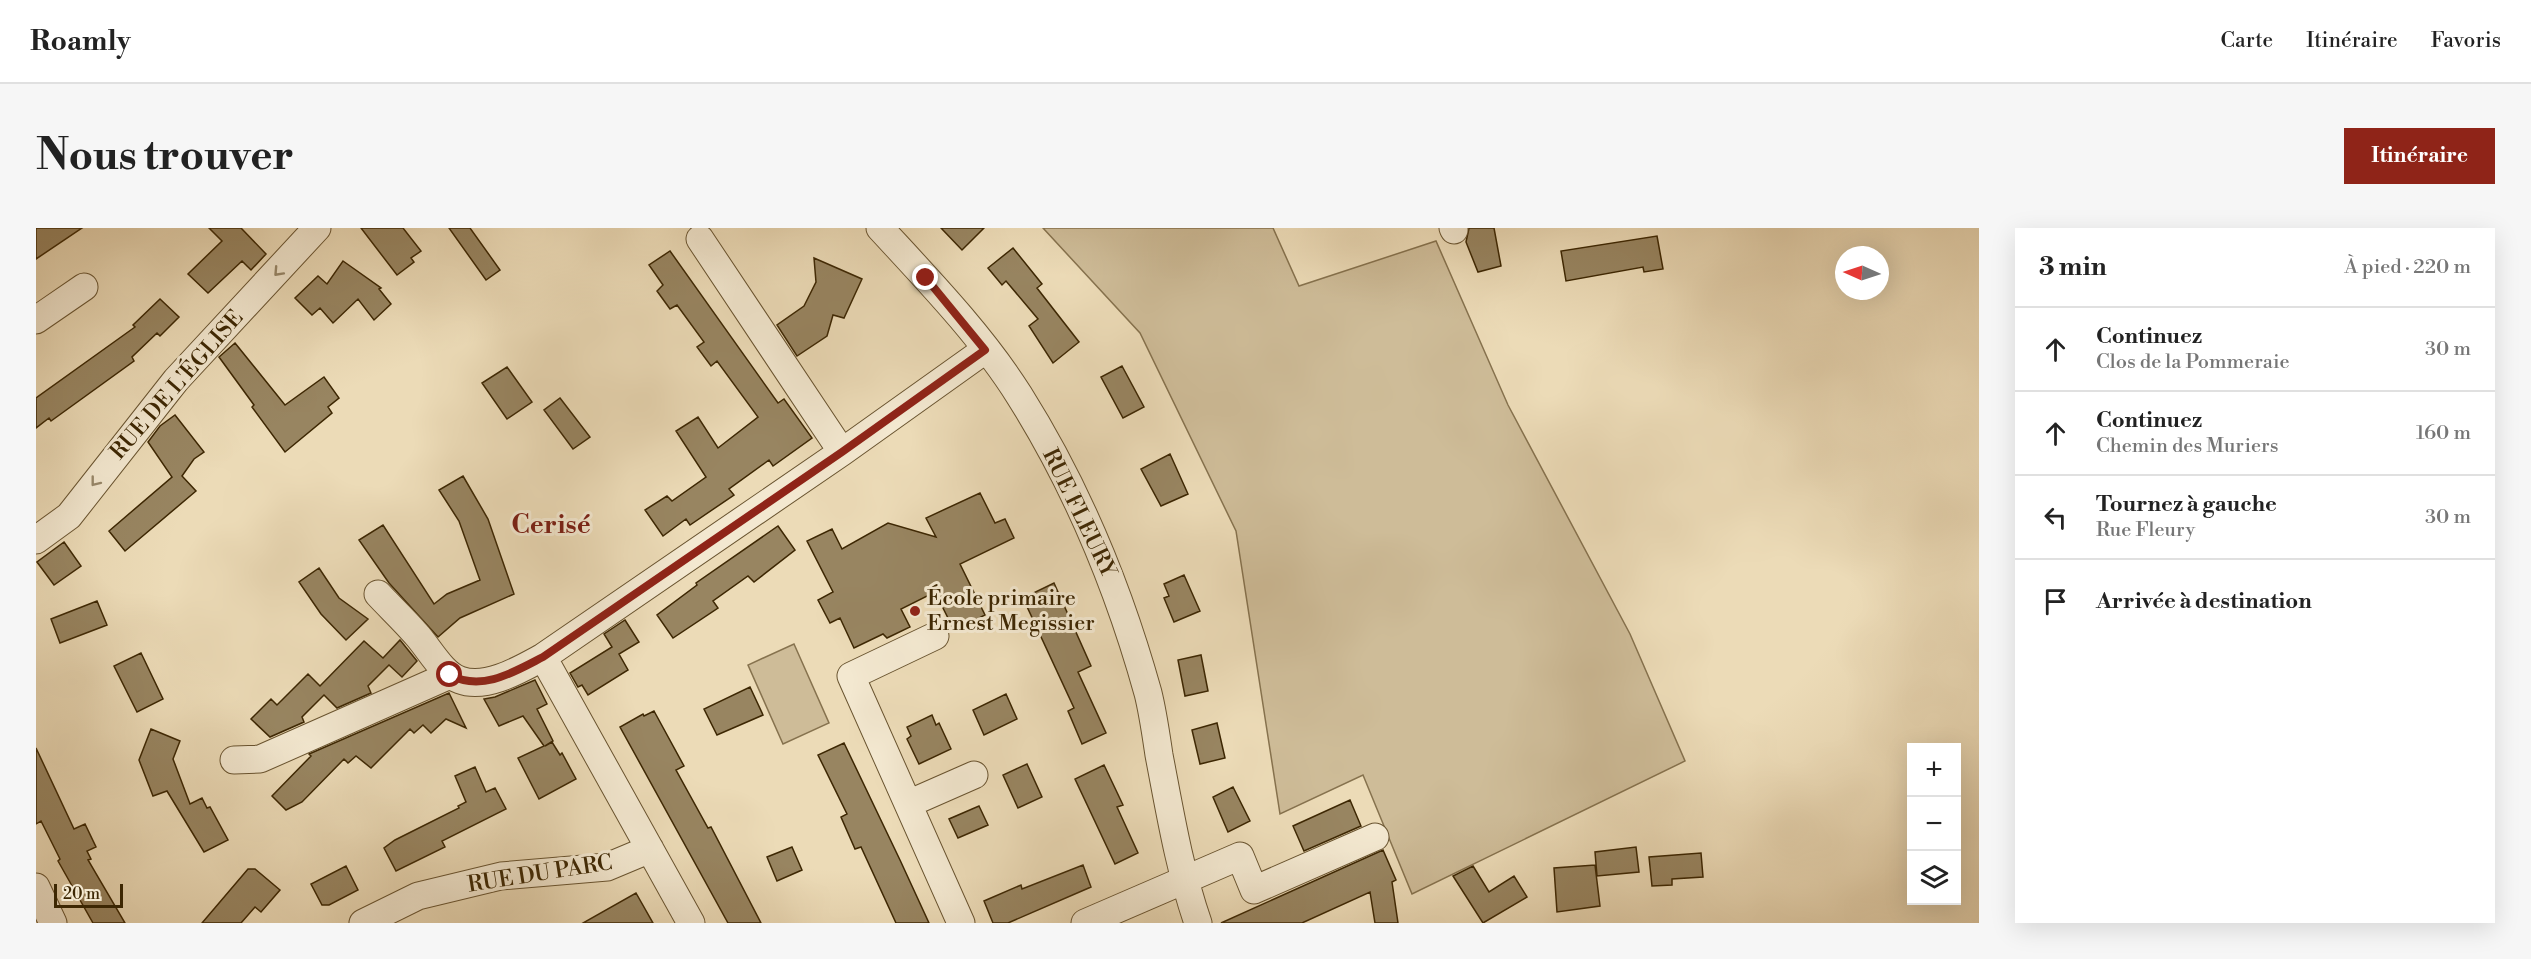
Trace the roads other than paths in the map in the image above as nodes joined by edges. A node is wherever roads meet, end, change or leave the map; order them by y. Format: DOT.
graph roads {
  1 [pos="317,228"];
  2 [pos="880,228"];
  3 [pos="700,239"];
  4 [pos="84,287"];
  5 [pos="36,320"];
  6 [pos="985,350"];
  7 [pos="842,452"];
  8 [pos="36,540"];
  9 [pos="378,594"];
  10 [pos="935,636"];
  11 [pos="543,657"];
  12 [pos="450,675"];
  13 [pos="234,760"];
  14 [pos="974,775"];
  15 [pos="908,804"];
  16 [pos="1375,837"];
  17 [pos="650,849"];
  18 [pos="1184,881"];
  19 [pos="36,888"];
  20 [pos="53,923"];
  21 [pos="363,923"];
  22 [pos="691,923"];
  23 [pos="961,923"];
  24 [pos="1085,923"];
  25 [pos="1197,923"];
  1 -- 8 [label="street, RUE DE L'ÉGLISE, one-way"];
  2 -- 6 [label="street, RUE FLEURY"];
  3 -- 7 [label="street"];
  4 -- 5 [label="street"];
  6 -- 7 [label="street"];
  6 -- 18 [label="street, RUE FLEURY"];
  7 -- 11 [label="street"];
  9 -- 12 [label="street"];
  10 -- 15 [label="street"];
  11 -- 12 [label="street"];
  11 -- 17 [label="street"];
  12 -- 13 [label="street"];
  14 -- 15 [label="street"];
  15 -- 23 [label="street"];
  16 -- 18 [label="street"];
  17 -- 21 [label="street, RUE DU PARC"];
  17 -- 22 [label="street"];
  18 -- 24 [label="street"];
  18 -- 25 [label="street, RUE FLEURY"];
  19 -- 20 [label="street"];
}
